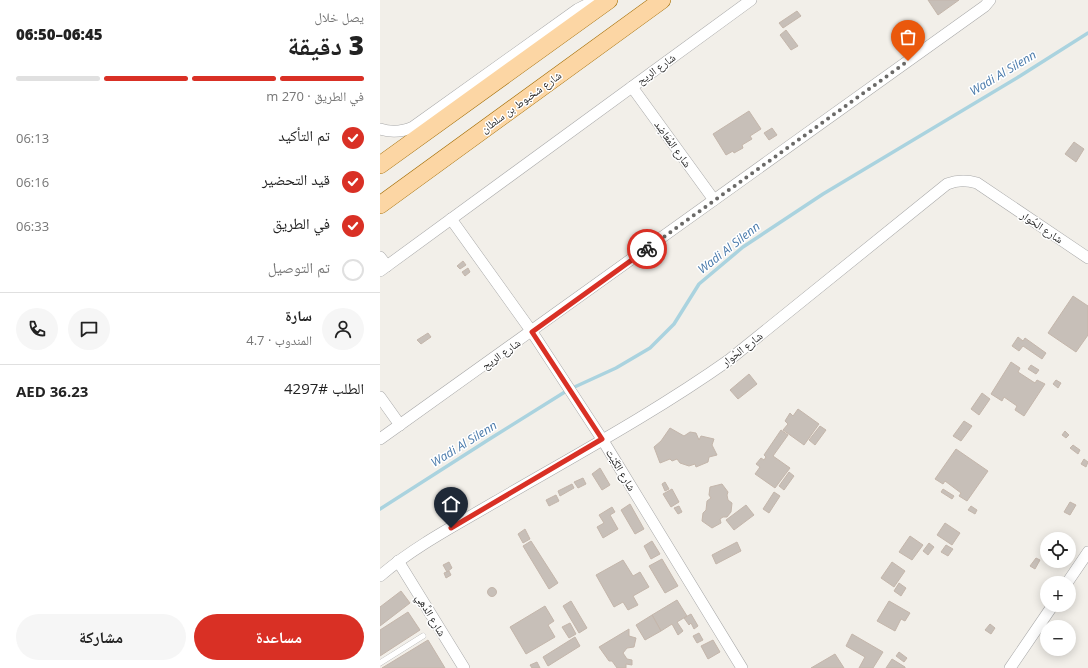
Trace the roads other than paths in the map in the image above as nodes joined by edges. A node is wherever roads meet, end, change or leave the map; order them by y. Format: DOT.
graph roads {
  1 [pos="602,0"];
  2 [pos="609,0"];
  3 [pos="662,0"];
  4 [pos="751,0"];
  5 [pos="990,0"];
  6 [pos="632,87"];
  7 [pos="380,129"];
  8 [pos="380,165"];
  9 [pos="714,200"];
  10 [pos="380,205"];
  11 [pos="451,219"];
  12 [pos="380,257"];
  13 [pos="1088,258"];
  14 [pos="384,269"];
  15 [pos="532,332"];
  16 [pos="380,397"];
  17 [pos="400,425"];
  18 [pos="602,439"];
  19 [pos="380,440"];
  20 [pos="1088,552"];
  21 [pos="398,561"];
  22 [pos="380,576"];
  23 [pos="1072,576"];
  24 [pos="1048,612"];
  25 [pos="423,636"];
  26 [pos="380,663"];
  27 [pos="464,668"];
  28 [pos="742,668"];
  29 [pos="1010,668"];
  1 -- 7 [label="street"];
  2 -- 8 [label="main road"];
  3 -- 10 [label="main road, شارع شخبوط بن سلطان"];
  4 -- 6 [label="street, شارع الريح"];
  5 -- 9 [label="street, شارع الريح"];
  6 -- 9 [label="street, شارع المُعَاضِد"];
  6 -- 11 [label="street, شارع الريح"];
  9 -- 15 [label="street, شارع الريح"];
  11 -- 14 [label="street, شارع الريح"];
  11 -- 15 [label="street, شارع الكَيْت"];
  12 -- 14 [label="street, شارع الريح"];
  13 -- 18 [label="street, شارع الحُوار"];
  15 -- 17 [label="street, شارع الريح"];
  15 -- 18 [label="street, شارع الكَيْت"];
  16 -- 17 [label="street"];
  17 -- 19 [label="street, شارع الريح"];
  18 -- 21 [label="street, شارع الحُوار"];
  18 -- 28 [label="street, شارع الكَيْت"];
  20 -- 23 [label="street"];
  21 -- 22 [label="street, شارع الحُوار"];
  21 -- 27 [label="street, شارع الدِّهِي"];
  24 -- 29 [label="street"];
  25 -- 26 [label="lane"];
}
